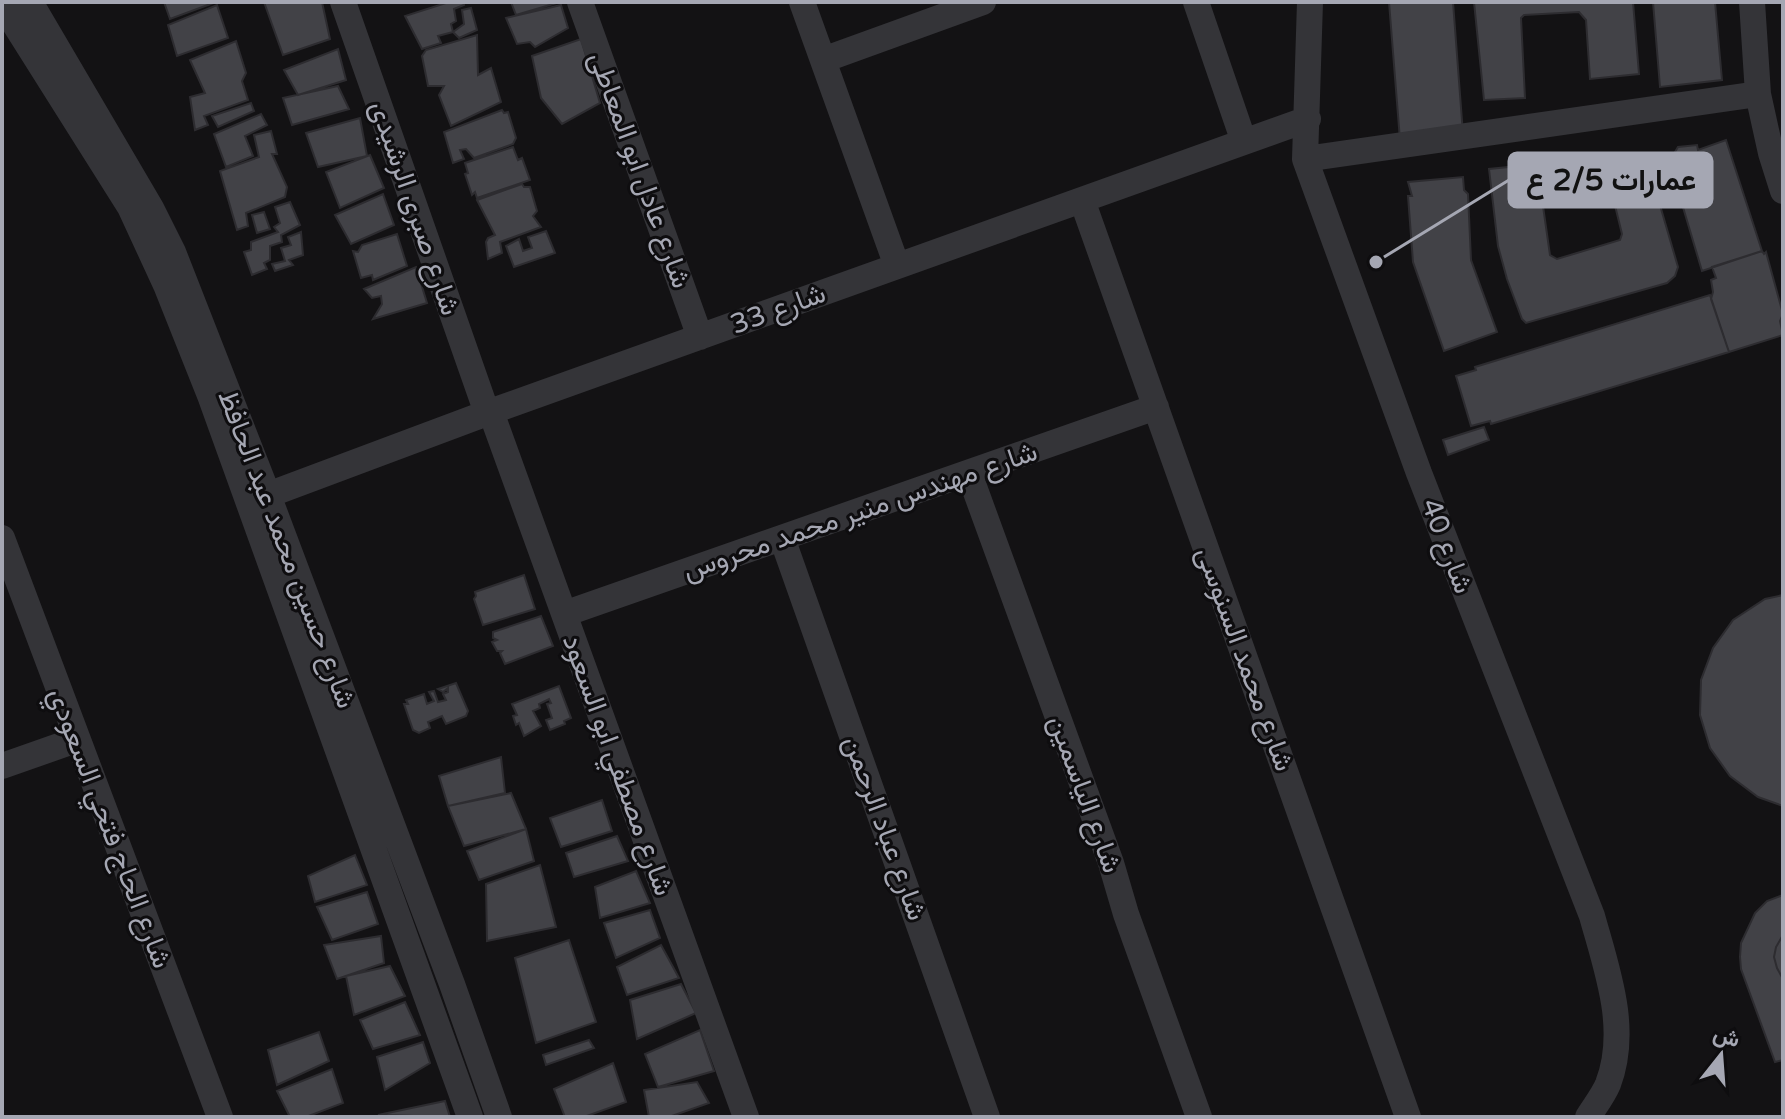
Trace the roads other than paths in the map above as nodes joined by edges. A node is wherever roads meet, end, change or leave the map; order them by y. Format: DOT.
graph roads {
  1 [pos="30,2"];
  2 [pos="343,2"];
  3 [pos="580,2"];
  4 [pos="802,2"];
  5 [pos="983,2"];
  6 [pos="1196,2"];
  7 [pos="1310,2"];
  8 [pos="1752,2"];
  9 [pos="2,4"];
  10 [pos="823,60"];
  11 [pos="1758,94"];
  12 [pos="1308,119"];
  13 [pos="1244,142"];
  14 [pos="1305,159"];
  15 [pos="1783,191"];
  16 [pos="1082,200"];
  17 [pos="897,266"];
  18 [pos="700,337"];
  19 [pos="1156,407"];
  20 [pos="489,412"];
  21 [pos="969,473"];
  22 [pos="258,499"];
  23 [pos="2,538"];
  24 [pos="782,538"];
  25 [pos="564,614"];
  26 [pos="76,740"];
  27 [pos="2,766"];
  28 [pos="220,1117"];
  29 [pos="470,1117"];
  30 [pos="499,1117"];
  31 [pos="746,1117"];
  32 [pos="987,1117"];
  33 [pos="1199,1117"];
  34 [pos="1408,1117"];
  35 [pos="1588,1117"];
  1 -- 22 [label="street, شارع حسين محمد عبد الحافظ"];
  2 -- 20 [label="street, شارع صبرى الرشيدى"];
  3 -- 18 [label="street, شارع عادل ابو المعاطى"];
  4 -- 10 [label="street"];
  5 -- 10 [label="street"];
  6 -- 13 [label="street"];
  7 -- 12 [label="street, شارع 40"];
  8 -- 11 [label="street"];
  9 -- 22 [label="street, شارع حسين محمد عبد الحافظ"];
  10 -- 17 [label="street"];
  11 -- 14 [label="street"];
  11 -- 15 [label="street"];
  12 -- 13 [label="street, شارع 33"];
  12 -- 14 [label="street, شارع 40"];
  13 -- 16 [label="street, شارع 33"];
  14 -- 35 [label="street, شارع 40"];
  16 -- 17 [label="street, شارع 33"];
  16 -- 19 [label="street, شارع محمد السنوسى"];
  17 -- 18 [label="street, شارع 33"];
  18 -- 20 [label="street, شارع 33"];
  19 -- 21 [label="street, شارع مهندس منير محمد محروس"];
  19 -- 34 [label="street, شارع محمد السنوسى"];
  20 -- 22 [label="street, شارع 33"];
  20 -- 25 [label="street, شارع مصطفي ابو السعود"];
  21 -- 24 [label="street, شارع مهندس منير محمد محروس"];
  21 -- 33 [label="street, شارع الياسمين"];
  22 -- 29 [label="street, شارع حسين محمد عبد الحافظ"];
  22 -- 30 [label="street, شارع حسين محمد عبد الحافظ"];
  23 -- 26 [label="street, شارع الحاج فتحي السعودي"];
  24 -- 25 [label="street, شارع مهندس منير محمد محروس"];
  24 -- 32 [label="street, شارع عباد الرحمن"];
  25 -- 31 [label="street, شارع مصطفي ابو السعود"];
  26 -- 27 [label="street"];
  26 -- 28 [label="street, شارع الحاج فتحي السعودي"];
}
